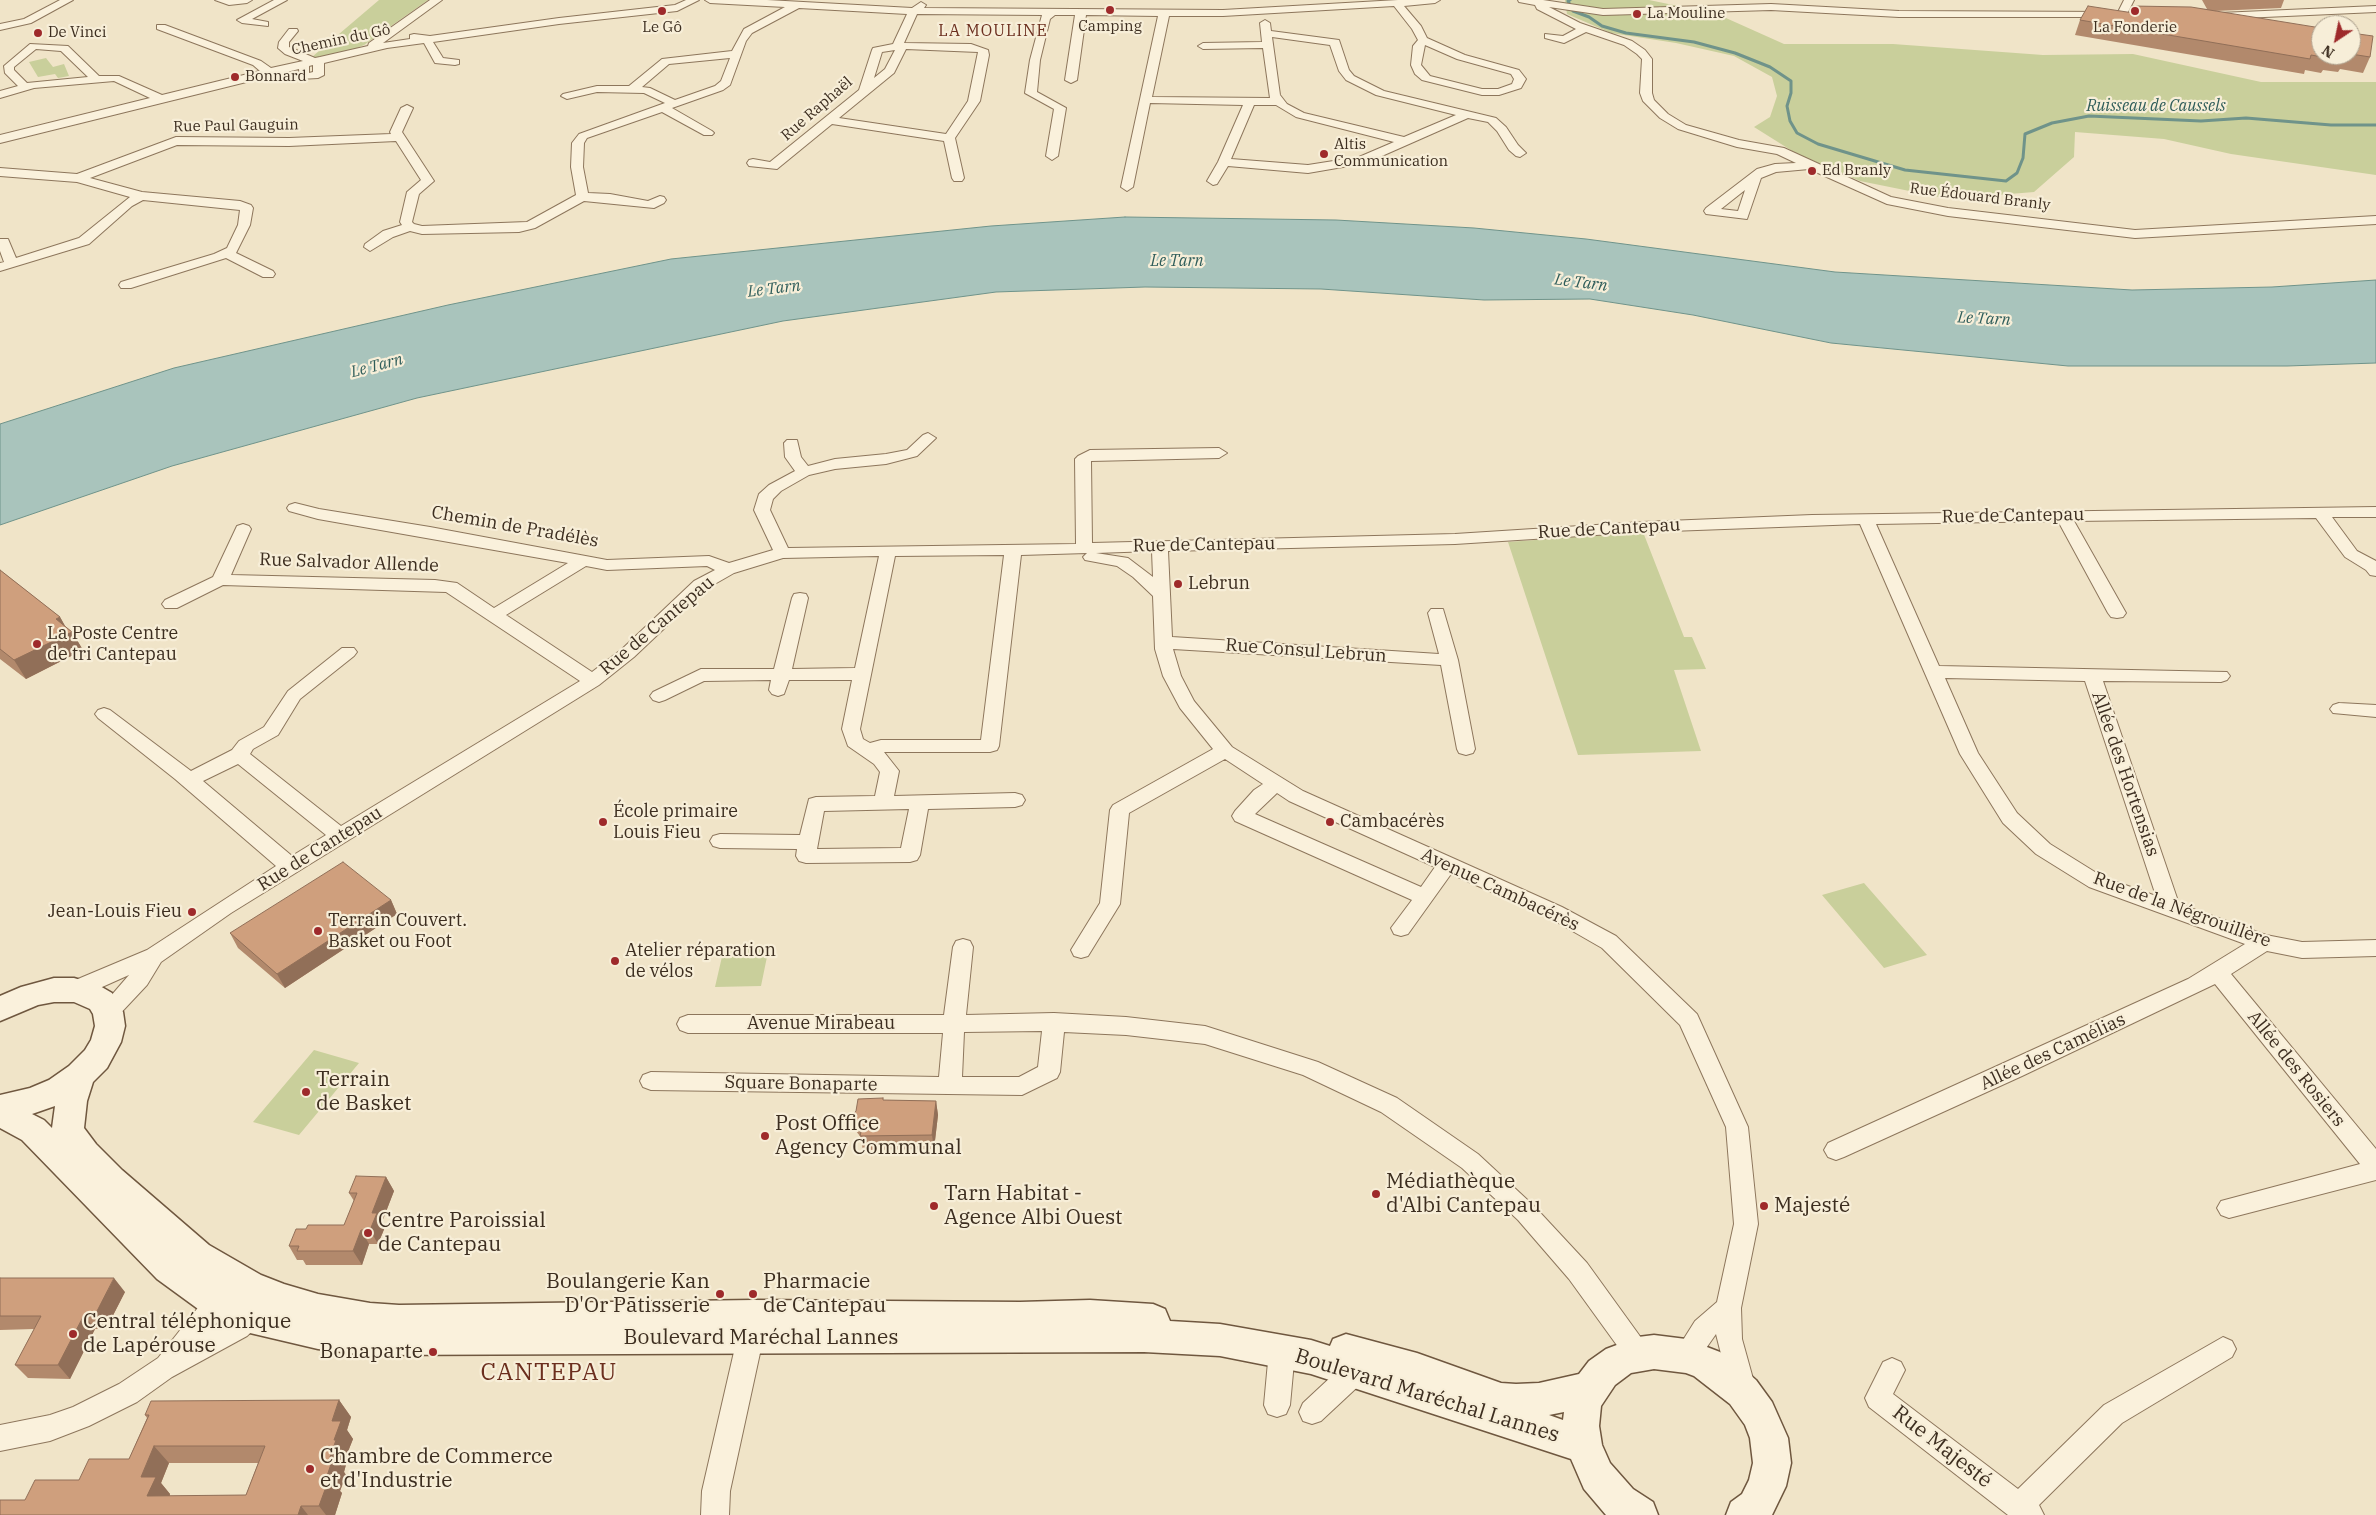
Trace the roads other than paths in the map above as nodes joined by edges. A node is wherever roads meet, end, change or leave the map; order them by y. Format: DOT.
graph roads {
  1 [pos="220,0"];
  2 [pos="247,0"];
  3 [pos="282,0"];
  4 [pos="437,0"];
  5 [pos="694,0"];
  6 [pos="710,0"];
  7 [pos="924,0"];
  8 [pos="1148,0"];
  9 [pos="1435,0"];
  10 [pos="1523,0"];
  11 [pos="2129,0"];
  12 [pos="63,2"];
  13 [pos="754,2"];
  14 [pos="1539,2"];
  15 [pos="1397,4"];
  16 [pos="795,6"];
  17 [pos="1570,7"];
  18 [pos="2376,9"];
  19 [pos="915,11"];
  20 [pos="1052,12"];
  21 [pos="1082,12"];
  22 [pos="1264,12"];
  23 [pos="1603,12"];
  24 [pos="1164,13"];
  25 [pos="2212,16"];
  26 [pos="27,21"];
  27 [pos="264,24"];
  28 [pos="0,27"];
  29 [pos="161,27"];
  30 [pos="1585,28"];
  31 [pos="400,30"];
  32 [pos="293,31"];
  33 [pos="1549,36"];
  34 [pos="426,38"];
  35 [pos="1267,39"];
  36 [pos="1422,40"];
  37 [pos="387,45"];
  38 [pos="34,46"];
  39 [pos="900,46"];
  40 [pos="1203,46"];
  41 [pos="366,50"];
  42 [pos="736,54"];
  43 [pos="312,62"];
  44 [pos="455,62"];
  45 [pos="269,72"];
  46 [pos="96,79"];
  47 [pos="1072,80"];
  48 [pos="24,86"];
  49 [pos="631,90"];
  50 [pos="864,91"];
  51 [pos="0,94"];
  52 [pos="567,96"];
  53 [pos="160,99"];
  54 [pos="1145,100"];
  55 [pos="1280,102"];
  56 [pos="1249,103"];
  57 [pos="667,105"];
  58 [pos="407,108"];
  59 [pos="1469,113"];
  60 [pos="831,120"];
  61 [pos="708,133"];
  62 [pos="400,137"];
  63 [pos="949,138"];
  64 [pos="0,139"];
  65 [pos="1405,141"];
  66 [pos="1520,153"];
  67 [pos="1052,156"];
  68 [pos="753,162"];
  69 [pos="1224,162"];
  70 [pos="1811,165"];
  71 [pos="0,172"];
  72 [pos="1755,177"];
  73 [pos="78,178"];
  74 [pos="958,178"];
  75 [pos="1214,181"];
  76 [pos="1127,187"];
  77 [pos="141,196"];
  78 [pos="582,197"];
  79 [pos="660,200"];
  80 [pos="2376,220"];
  81 [pos="409,227"];
  82 [pos="3,242"];
  83 [pos="370,247"];
  84 [pos="226,253"];
  85 [pos="6,265"];
  86 [pos="268,274"];
  87 [pos="126,285"];
  88 [pos="928,438"];
  89 [pos="792,443"];
  90 [pos="1219,453"];
  91 [pos="804,472"];
  92 [pos="295,508"];
  93 [pos="2376,512"];
  94 [pos="2321,513"];
  95 [pos="2063,515"];
  96 [pos="1866,519"];
  97 [pos="243,528"];
  98 [pos="1160,546"];
  99 [pos="1084,548"];
  100 [pos="1013,550"];
  101 [pos="888,551"];
  102 [pos="783,553"];
  103 [pos="584,560"];
  104 [pos="728,569"];
  105 [pos="2376,571"];
  106 [pos="220,580"];
  107 [pos="1162,595"];
  108 [pos="800,598"];
  109 [pos="171,604"];
  110 [pos="1437,613"];
  111 [pos="2117,613"];
  112 [pos="494,615"];
  113 [pos="1164,642"];
  114 [pos="348,652"];
  115 [pos="1449,660"];
  116 [pos="1934,672"];
  117 [pos="864,674"];
  118 [pos="2092,675"];
  119 [pos="2221,676"];
  120 [pos="592,681"];
  121 [pos="781,682"];
  122 [pos="659,696"];
  123 [pos="2338,709"];
  124 [pos="2376,711"];
  125 [pos="104,714"];
  126 [pos="1466,749"];
  127 [pos="867,750"];
  128 [pos="1225,751"];
  129 [pos="239,755"];
  130 [pos="190,780"];
  131 [pos="1275,784"];
  132 [pos="1015,800"];
  133 [pos="920,801"];
  134 [pos="883,803"];
  135 [pos="340,836"];
  136 [pos="720,841"];
  137 [pos="809,842"];
  138 [pos="1447,865"];
  139 [pos="291,867"];
  140 [pos="1425,897"];
  141 [pos="2171,910"];
  142 [pos="1401,928"];
  143 [pos="2264,943"];
  144 [pos="963,947"];
  145 [pos="2376,948"];
  146 [pos="1081,950"];
  147 [pos="154,956"];
  148 [pos="2217,972"];
  149 [pos="74,990"];
  150 [pos="3,1002"];
  151 [pos="108,1012"];
  152 [pos="1054,1022"];
  153 [pos="688,1024"];
  154 [pos="954,1024"];
  155 [pos="80,1075"];
  156 [pos="652,1081"];
  157 [pos="950,1086"];
  158 [pos="0,1108"];
  159 [pos="0,1112"];
  160 [pos="1836,1150"];
  161 [pos="2376,1166"];
  162 [pos="2376,1170"];
  163 [pos="2229,1208"];
  164 [pos="197,1256"];
  165 [pos="237,1306"];
  166 [pos="1728,1308"];
  167 [pos="370,1319"];
  168 [pos="752,1326"];
  169 [pos="2223,1349"];
  170 [pos="1282,1352"];
  171 [pos="1638,1354"];
  172 [pos="1686,1356"];
  173 [pos="163,1369"];
  174 [pos="1892,1370"];
  175 [pos="1356,1371"];
  176 [pos="1590,1389"];
  177 [pos="1743,1392"];
  178 [pos="1277,1405"];
  179 [pos="1312,1412"];
  180 [pos="0,1438"];
  181 [pos="1584,1446"];
  182 [pos="1764,1501"];
  183 [pos="2025,1511"];
  184 [pos="715,1515"];
  185 [pos="1639,1515"];
  186 [pos="1745,1515"];
  1 -- 2 [label="street"];
  3 -- 27 [label="street"];
  4 -- 31 [label="street"];
  5 -- 34 [label="street, Chemin du Gô"];
  6 -- 13 [label="street"];
  7 -- 19 [label="street"];
  8 -- 24 [label="street"];
  9 -- 15 [label="street"];
  10 -- 14 [label="street"];
  11 -- 23 [label="street"];
  12 -- 26 [label="street"];
  13 -- 16 [label="street"];
  14 -- 17 [label="street"];
  14 -- 30 [label="street, Rue Édouard Branly"];
  15 -- 22 [label="street"];
  15 -- 36 [label="street"];
  16 -- 19 [label="street"];
  16 -- 42 [label="street"];
  17 -- 23 [label="street"];
  18 -- 25 [label="street"];
  19 -- 20 [label="street"];
  19 -- 39 [label="street"];
  20 -- 21 [label="street"];
  20 -- 67 [label="street"];
  21 -- 24 [label="street"];
  21 -- 47 [label="street"];
  22 -- 24 [label="street"];
  22 -- 35 [label="street"];
  24 -- 54 [label="street"];
  26 -- 28 [label="street"];
  26 -- 38 [label="street"];
  29 -- 45 [label="street"];
  30 -- 33 [label="street"];
  30 -- 70 [label="street, Rue Édouard Branly"];
  31 -- 34 [label="street"];
  31 -- 37 [label="street"];
  31 -- 41 [label="street"];
  32 -- 43 [label="street"];
  34 -- 37 [label="street, Chemin du Gô"];
  34 -- 44 [label="street"];
  35 -- 40 [label="street"];
  35 -- 55 [label="street"];
  35 -- 59 [label="street"];
  36 -- 36 [label="street"];
  37 -- 41 [label="street, Chemin du Gô"];
  38 -- 46 [label="street"];
  38 -- 48 [label="street"];
  39 -- 50 [label="street"];
  39 -- 50 [label="street, Rue Raphaël"];
  39 -- 63 [label="street"];
  41 -- 43 [label="street, Chemin du Gô"];
  42 -- 49 [label="street"];
  42 -- 57 [label="street"];
  43 -- 45 [label="street, Chemin du Gô"];
  45 -- 53 [label="street, Chemin du Gô"];
  46 -- 48 [label="street"];
  46 -- 53 [label="street"];
  48 -- 51 [label="street"];
  49 -- 52 [label="street"];
  49 -- 57 [label="street"];
  50 -- 60 [label="street, Rue Raphaël"];
  53 -- 64 [label="street, Chemin du Gô"];
  54 -- 56 [label="street"];
  54 -- 76 [label="street"];
  55 -- 56 [label="street"];
  55 -- 65 [label="street"];
  56 -- 69 [label="street"];
  57 -- 61 [label="street"];
  57 -- 78 [label="street"];
  58 -- 62 [label="street"];
  59 -- 65 [label="street"];
  59 -- 66 [label="street"];
  60 -- 63 [label="street"];
  60 -- 68 [label="street, Rue Raphaël"];
  62 -- 73 [label="street, Rue Paul Gauguin"];
  62 -- 81 [label="street"];
  63 -- 74 [label="street"];
  65 -- 69 [label="street"];
  69 -- 75 [label="street"];
  70 -- 72 [label="street"];
  70 -- 80 [label="street, Rue Édouard Branly"];
  71 -- 73 [label="street"];
  73 -- 77 [label="street"];
  77 -- 84 [label="street"];
  77 -- 85 [label="street"];
  78 -- 79 [label="street"];
  78 -- 81 [label="street"];
  81 -- 83 [label="street"];
  82 -- 85 [label="street"];
  84 -- 86 [label="street"];
  84 -- 87 [label="street"];
  88 -- 91 [label="street"];
  89 -- 91 [label="street"];
  90 -- 99 [label="street"];
  91 -- 102 [label="street"];
  92 -- 103 [label="street, Chemin de Pradélès"];
  93 -- 94 [label="street, Rue de Cantepau"];
  94 -- 95 [label="street, Rue de Cantepau"];
  94 -- 105 [label="street"];
  95 -- 96 [label="street, Rue de Cantepau"];
  95 -- 111 [label="street"];
  96 -- 98 [label="street, Rue de Cantepau"];
  96 -- 116 [label="street, Rue de la Négrouillère"];
  97 -- 106 [label="street"];
  98 -- 99 [label="street, Rue de Cantepau"];
  98 -- 107 [label="street, Avenue Cambacérès"];
  99 -- 100 [label="street, Rue de Cantepau"];
  100 -- 101 [label="street, Rue de Cantepau"];
  100 -- 107 [label="street"];
  100 -- 127 [label="street"];
  101 -- 102 [label="street, Rue de Cantepau"];
  101 -- 117 [label="street"];
  102 -- 104 [label="street, Rue de Cantepau"];
  103 -- 104 [label="street, Chemin de Pradélès"];
  103 -- 112 [label="street"];
  104 -- 120 [label="street, Rue de Cantepau"];
  106 -- 109 [label="street, Rue Salvador Allende"];
  106 -- 112 [label="street, Rue Salvador Allende"];
  107 -- 113 [label="street, Avenue Cambacérès"];
  108 -- 121 [label="street"];
  110 -- 115 [label="street"];
  112 -- 120 [label="street, Rue Salvador Allende"];
  113 -- 115 [label="street, Rue Consul Lebrun"];
  113 -- 128 [label="street, Avenue Cambacérès"];
  114 -- 129 [label="street"];
  115 -- 126 [label="street"];
  116 -- 118 [label="street, Allée des Hortensias"];
  116 -- 141 [label="street, Rue de la Négrouillère"];
  117 -- 121 [label="street"];
  117 -- 127 [label="street"];
  118 -- 119 [label="street"];
  118 -- 141 [label="street, Allée des Hortensias"];
  120 -- 135 [label="street, Rue de Cantepau"];
  121 -- 122 [label="street"];
  123 -- 124 [label="street"];
  125 -- 130 [label="street"];
  127 -- 134 [label="street"];
  128 -- 131 [label="street, Avenue Cambacérès"];
  128 -- 146 [label="street"];
  129 -- 130 [label="street"];
  129 -- 135 [label="street"];
  130 -- 139 [label="street"];
  131 -- 138 [label="street, Avenue Cambacérès"];
  131 -- 140 [label="street"];
  132 -- 133 [label="street"];
  133 -- 134 [label="street"];
  133 -- 137 [label="street"];
  134 -- 137 [label="street"];
  135 -- 139 [label="street, Rue de Cantepau"];
  136 -- 137 [label="street"];
  138 -- 140 [label="street"];
  138 -- 166 [label="street, Avenue Cambacérès"];
  139 -- 147 [label="street, Rue de Cantepau"];
  140 -- 142 [label="street"];
  141 -- 143 [label="street, Rue de la Négrouillère"];
  143 -- 145 [label="street, Rue de la Négrouillère"];
  143 -- 148 [label="street, Allée des Camélias"];
  144 -- 154 [label="street"];
  147 -- 149 [label="street, Rue de Cantepau"];
  147 -- 151 [label="street, Rue de Cantepau"];
  148 -- 160 [label="street, Allée des Camélias"];
  148 -- 161 [label="street, Allée des Rosiers"];
  149 -- 150 [label="main road"];
  149 -- 151 [label="main road"];
  151 -- 155 [label="main road, Boulevard Maréchal Lannes"];
  152 -- 154 [label="street"];
  152 -- 157 [label="street, Square Bonaparte"];
  152 -- 171 [label="street"];
  153 -- 154 [label="street, Avenue Mirabeau"];
  154 -- 157 [label="street"];
  155 -- 158 [label="main road, Boulevard Maréchal Lannes"];
  155 -- 164 [label="main road, Boulevard Maréchal Lannes"];
  156 -- 157 [label="street, Square Bonaparte"];
  159 -- 165 [label="main road, Boulevard Maréchal Lannes"];
  162 -- 163 [label="street"];
  164 -- 165 [label="street"];
  164 -- 167 [label="main road, Boulevard Maréchal Lannes"];
  165 -- 167 [label="street"];
  165 -- 168 [label="main road, Boulevard Maréchal Lannes"];
  165 -- 173 [label="street"];
  165 -- 173 [label="street"];
  166 -- 172 [label="street"];
  166 -- 177 [label="street, Avenue Cambacérès"];
  167 -- 168 [label="main road, Boulevard Maréchal Lannes"];
  168 -- 170 [label="main road, Boulevard Maréchal Lannes"];
  168 -- 176 [label="main road, Boulevard Maréchal Lannes"];
  168 -- 184 [label="street"];
  169 -- 183 [label="street"];
  170 -- 175 [label="main road, Boulevard Maréchal Lannes"];
  170 -- 178 [label="street"];
  171 -- 172 [label="main road, Boulevard Maréchal Lannes"];
  171 -- 176 [label="main road, Boulevard Maréchal Lannes"];
  172 -- 177 [label="main road, Boulevard Maréchal Lannes"];
  173 -- 180 [label="street"];
  174 -- 183 [label="street, Rue Majesté"];
  175 -- 179 [label="street"];
  175 -- 181 [label="main road, Boulevard Maréchal Lannes"];
  176 -- 181 [label="main road, Boulevard Maréchal Lannes"];
  177 -- 182 [label="main road, Boulevard Maréchal Lannes"];
  181 -- 185 [label="main road, Boulevard Maréchal Lannes"];
  182 -- 186 [label="main road, Boulevard Maréchal Lannes"];
}
